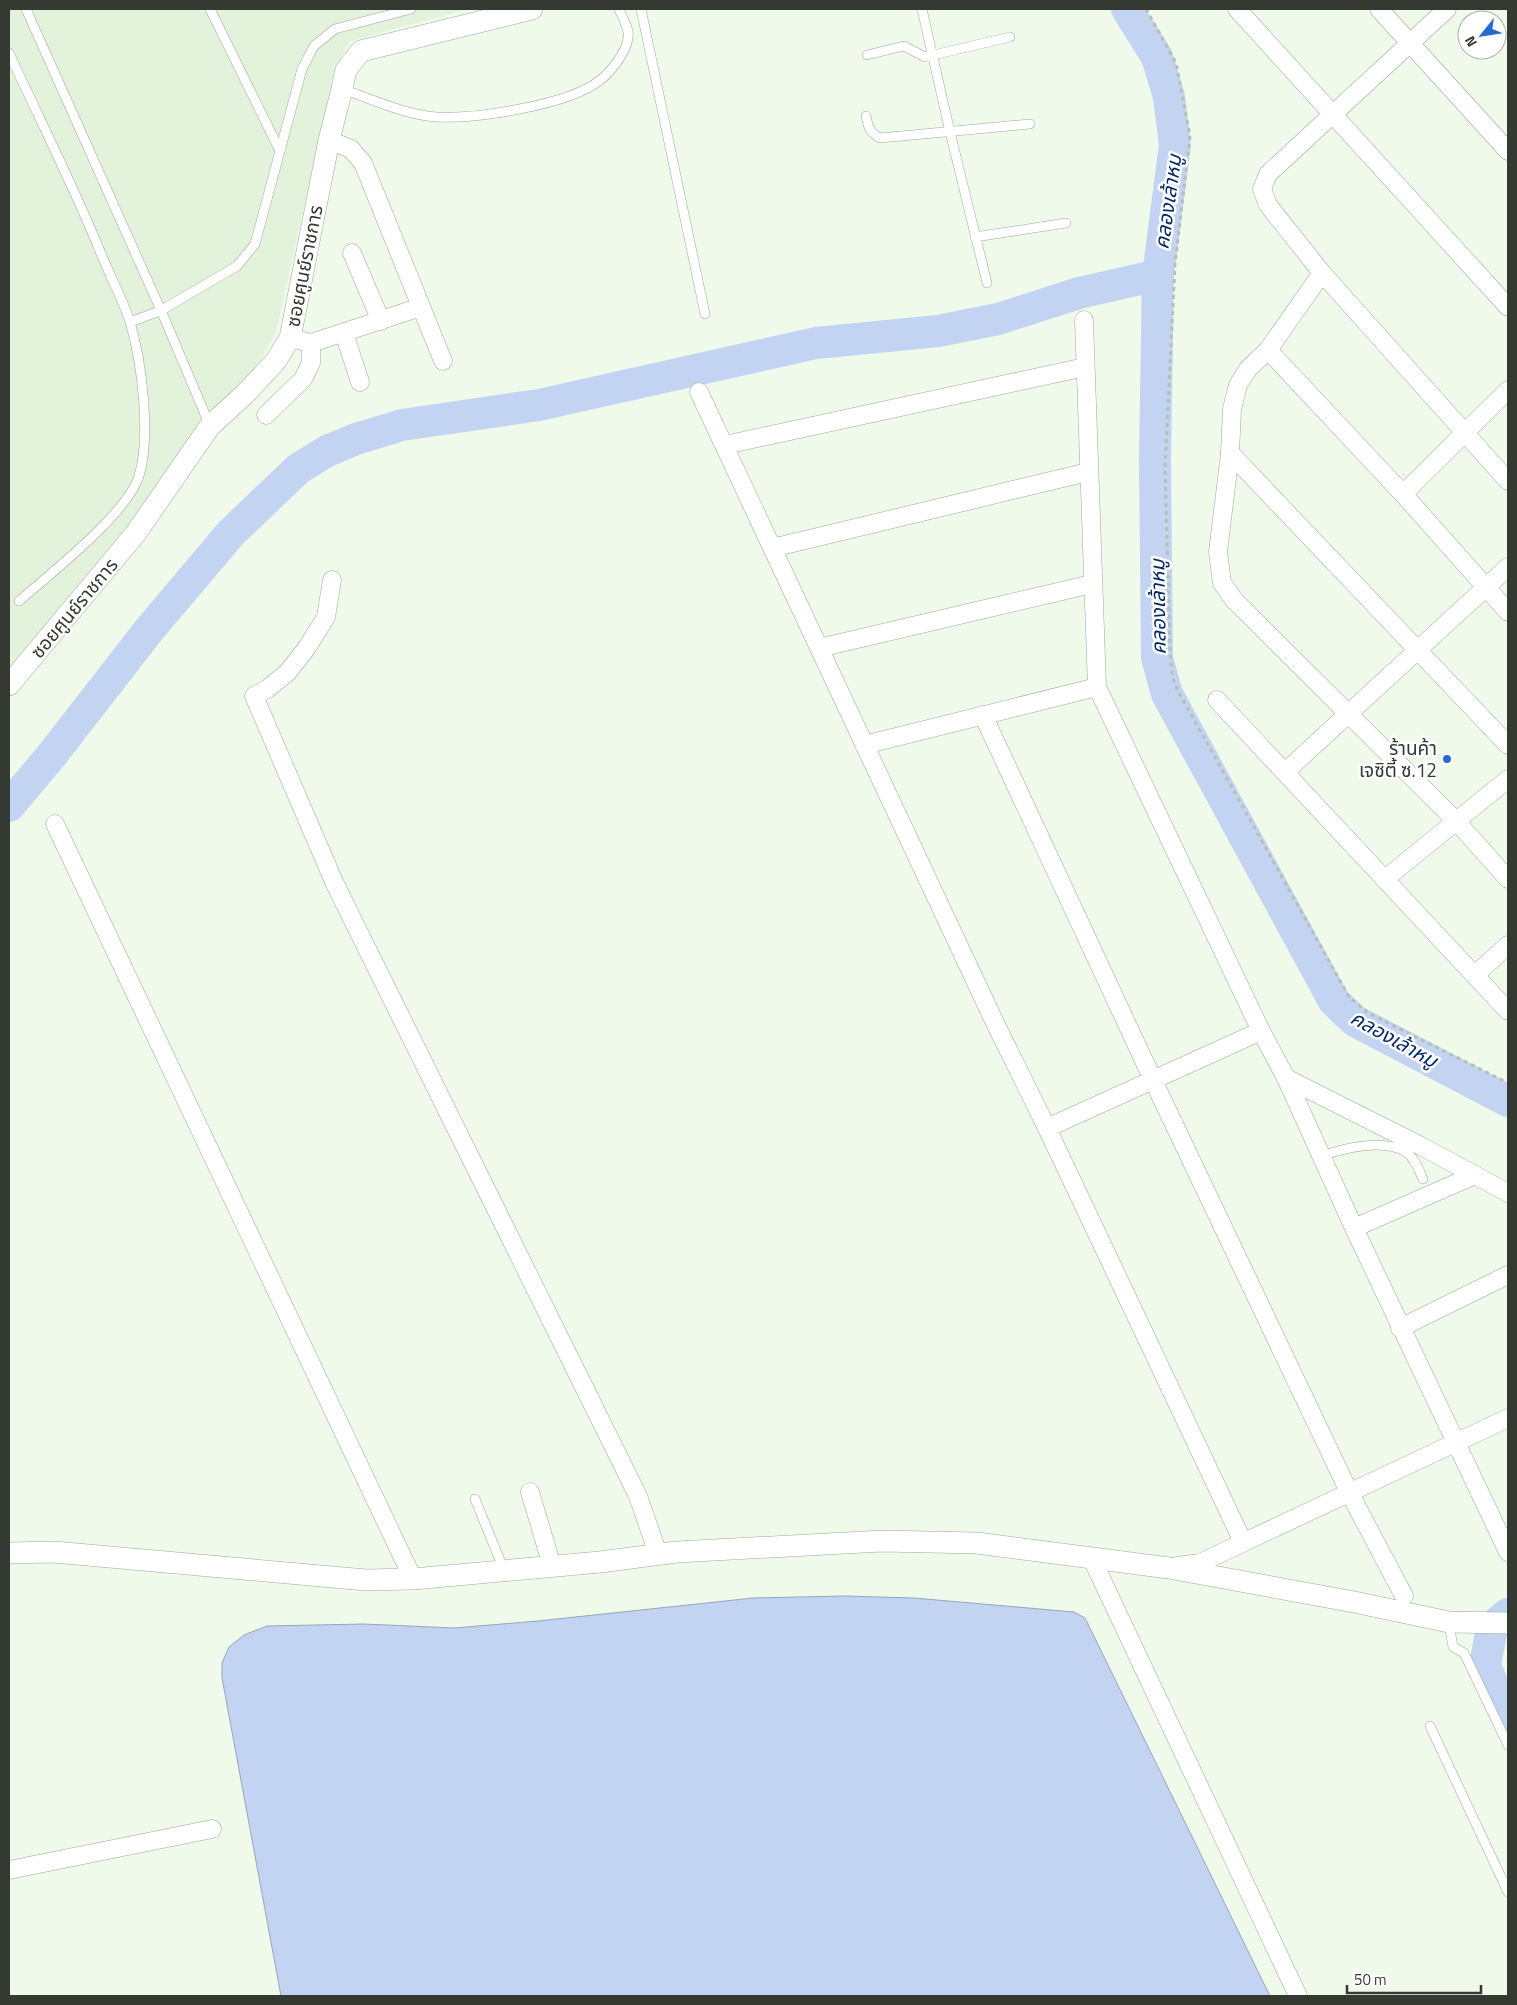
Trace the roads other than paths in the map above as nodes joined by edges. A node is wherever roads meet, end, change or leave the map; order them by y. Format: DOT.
graph roads {
  1 [pos="26,9"];
  2 [pos="210,9"];
  3 [pos="411,9"];
  4 [pos="532,9"];
  5 [pos="619,9"];
  6 [pos="641,9"];
  7 [pos="922,9"];
  8 [pos="1237,9"];
  9 [pos="1379,9"];
  10 [pos="1447,9"];
  11 [pos="1010,37"];
  12 [pos="1410,42"];
  13 [pos="9,53"];
  14 [pos="867,55"];
  15 [pos="933,56"];
  16 [pos="342,88"];
  17 [pos="1333,113"];
  18 [pos="866,116"];
  19 [pos="1030,124"];
  20 [pos="950,132"];
  21 [pos="329,140"];
  22 [pos="280,151"];
  23 [pos="1508,151"];
  24 [pos="1066,223"];
  25 [pos="975,237"];
  26 [pos="352,253"];
  27 [pos="1322,273"];
  28 [pos="987,283"];
  29 [pos="420,307"];
  30 [pos="1508,307"];
  31 [pos="160,311"];
  32 [pos="705,314"];
  33 [pos="1084,320"];
  34 [pos="381,321"];
  35 [pos="130,322"];
  36 [pos="344,333"];
  37 [pos="290,338"];
  38 [pos="311,343"];
  39 [pos="1268,350"];
  40 [pos="443,361"];
  41 [pos="1085,367"];
  42 [pos="360,382"];
  43 [pos="1508,390"];
  44 [pos="699,392"];
  45 [pos="266,415"];
  46 [pos="210,426"];
  47 [pos="1464,432"];
  48 [pos="724,445"];
  49 [pos="1230,453"];
  50 [pos="1088,472"];
  51 [pos="1508,481"];
  52 [pos="1403,494"];
  53 [pos="772,548"];
  54 [pos="1508,567"];
  55 [pos="332,580"];
  56 [pos="1092,584"];
  57 [pos="1486,588"];
  58 [pos="19,602"];
  59 [pos="1508,612"];
  60 [pos="819,648"];
  61 [pos="1418,650"];
  62 [pos="9,685"];
  63 [pos="1097,687"];
  64 [pos="1218,700"];
  65 [pos="1348,714"];
  66 [pos="983,715"];
  67 [pos="1508,745"];
  68 [pos="864,746"];
  69 [pos="1285,772"];
  70 [pos="1508,779"];
  71 [pos="1456,821"];
  72 [pos="55,824"];
  73 [pos="1385,879"];
  74 [pos="1508,879"];
  75 [pos="1508,945"];
  76 [pos="1475,975"];
  77 [pos="1508,1010"];
  78 [pos="1261,1031"];
  79 [pos="1286,1078"];
  80 [pos="1154,1080"];
  81 [pos="1047,1128"];
  82 [pos="1321,1156"];
  83 [pos="1475,1175"];
  84 [pos="1423,1178"];
  85 [pos="1508,1193"];
  86 [pos="1354,1228"];
  87 [pos="1508,1275"];
  88 [pos="1400,1328"];
  89 [pos="1508,1418"];
  90 [pos="1455,1443"];
  91 [pos="530,1492"];
  92 [pos="1350,1492"];
  93 [pos="475,1499"];
  94 [pos="1242,1542"];
  95 [pos="1508,1552"];
  96 [pos="9,1553"];
  97 [pos="658,1554"];
  98 [pos="1092,1559"];
  99 [pos="552,1566"];
  100 [pos="1169,1568"];
  101 [pos="504,1570"];
  102 [pos="413,1579"];
  103 [pos="1404,1596"];
  104 [pos="1455,1622"];
  105 [pos="1508,1623"];
  106 [pos="1430,1726"];
  107 [pos="1508,1745"];
  108 [pos="212,1829"];
  109 [pos="9,1870"];
  110 [pos="1508,1892"];
  111 [pos="1298,1996"];
  1 -- 31 [label="lane"];
  2 -- 22 [label="lane"];
  3 -- 22 [label="lane"];
  4 -- 16 [label="street, ซอยศูนย์ราชการ"];
  5 -- 16 [label="lane"];
  6 -- 32 [label="lane"];
  7 -- 15 [label="lane"];
  8 -- 17 [label="street"];
  9 -- 12 [label="street"];
  10 -- 12 [label="street"];
  11 -- 15 [label="lane"];
  12 -- 17 [label="street"];
  12 -- 23 [label="street"];
  13 -- 35 [label="lane"];
  14 -- 15 [label="lane"];
  15 -- 20 [label="lane"];
  16 -- 21 [label="street, ซอยศูนย์ราชการ"];
  17 -- 27 [label="street"];
  17 -- 30 [label="street"];
  18 -- 20 [label="lane"];
  19 -- 20 [label="lane"];
  20 -- 25 [label="lane"];
  21 -- 29 [label="street"];
  21 -- 37 [label="street, ซอยศูนย์ราชการ"];
  22 -- 31 [label="lane"];
  24 -- 25 [label="lane"];
  25 -- 28 [label="lane"];
  26 -- 34 [label="street"];
  27 -- 39 [label="street"];
  27 -- 47 [label="street"];
  29 -- 34 [label="street"];
  29 -- 40 [label="street"];
  31 -- 35 [label="lane"];
  31 -- 46 [label="lane"];
  33 -- 41 [label="street"];
  34 -- 36 [label="street"];
  35 -- 58 [label="lane"];
  36 -- 38 [label="street"];
  36 -- 42 [label="street"];
  37 -- 38 [label="street"];
  37 -- 46 [label="street, ซอยศูนย์ราชการ"];
  38 -- 45 [label="street"];
  39 -- 49 [label="street"];
  39 -- 52 [label="street"];
  41 -- 48 [label="street"];
  41 -- 50 [label="street"];
  43 -- 47 [label="street"];
  44 -- 48 [label="street"];
  46 -- 62 [label="street, ซอยศูนย์ราชการ"];
  47 -- 51 [label="street"];
  47 -- 52 [label="street"];
  48 -- 53 [label="street"];
  49 -- 61 [label="street"];
  49 -- 65 [label="street"];
  50 -- 53 [label="street"];
  50 -- 56 [label="street"];
  52 -- 57 [label="street"];
  53 -- 60 [label="street"];
  54 -- 57 [label="street"];
  55 -- 97 [label="street"];
  56 -- 60 [label="street"];
  56 -- 63 [label="street"];
  57 -- 59 [label="street"];
  57 -- 61 [label="street"];
  60 -- 68 [label="street"];
  61 -- 65 [label="street"];
  61 -- 67 [label="street"];
  63 -- 66 [label="street"];
  63 -- 78 [label="street"];
  64 -- 69 [label="street"];
  65 -- 69 [label="street"];
  65 -- 71 [label="street"];
  66 -- 68 [label="street"];
  66 -- 80 [label="street"];
  68 -- 81 [label="street"];
  69 -- 73 [label="street"];
  70 -- 71 [label="street"];
  71 -- 73 [label="street"];
  71 -- 74 [label="street"];
  72 -- 102 [label="street"];
  73 -- 76 [label="street"];
  75 -- 76 [label="street"];
  76 -- 77 [label="street"];
  78 -- 79 [label="street"];
  78 -- 80 [label="street"];
  79 -- 82 [label="street"];
  79 -- 83 [label="street"];
  80 -- 81 [label="street"];
  80 -- 92 [label="street"];
  81 -- 94 [label="street"];
  82 -- 84 [label="lane"];
  82 -- 86 [label="street"];
  83 -- 85 [label="street"];
  83 -- 86 [label="street"];
  86 -- 88 [label="street"];
  87 -- 88 [label="street"];
  88 -- 90 [label="street"];
  89 -- 90 [label="street"];
  90 -- 92 [label="street"];
  90 -- 95 [label="street"];
  91 -- 99 [label="street"];
  92 -- 94 [label="street"];
  92 -- 103 [label="street"];
  93 -- 101 [label="lane"];
  94 -- 100 [label="street"];
  96 -- 102 [label="street"];
  97 -- 98 [label="street"];
  97 -- 99 [label="street"];
  98 -- 100 [label="street"];
  98 -- 111 [label="street"];
  99 -- 101 [label="street"];
  100 -- 104 [label="street"];
  101 -- 102 [label="street"];
  104 -- 105 [label="street"];
  104 -- 107 [label="lane"];
  106 -- 110 [label="lane"];
  108 -- 109 [label="street"];
}
